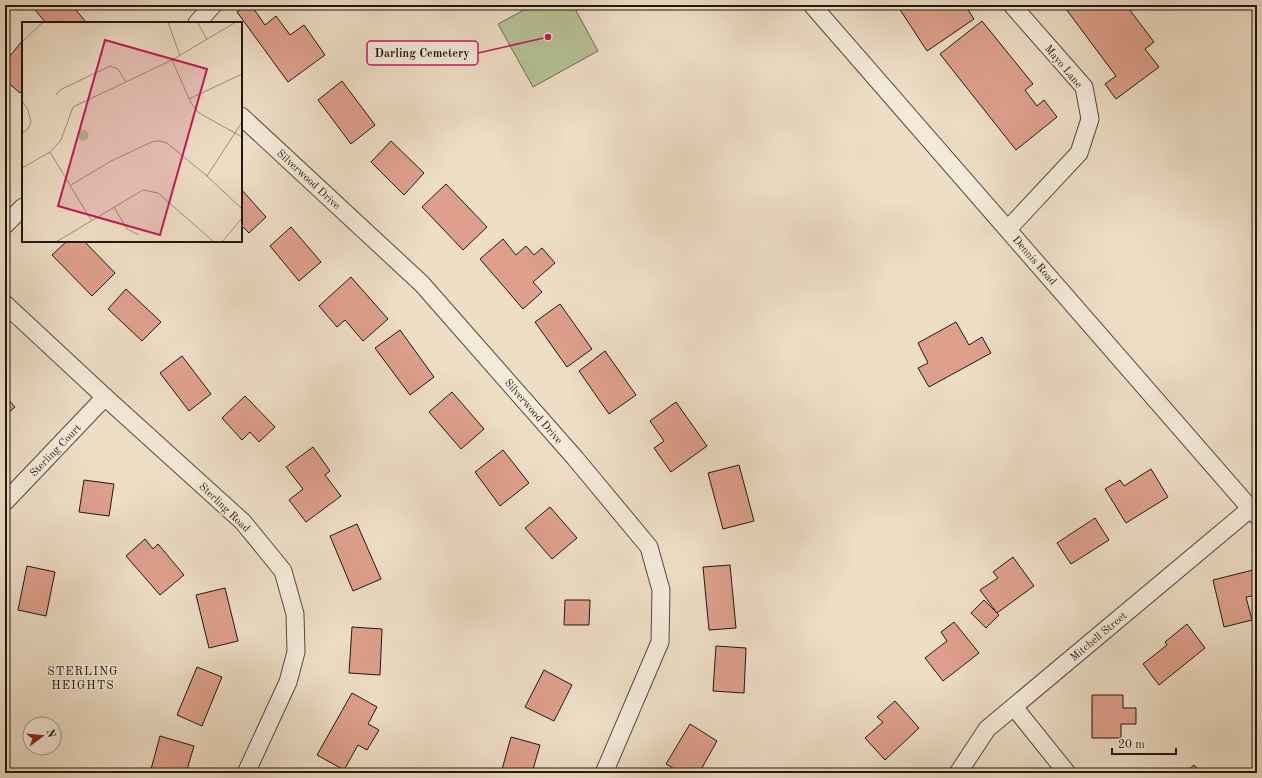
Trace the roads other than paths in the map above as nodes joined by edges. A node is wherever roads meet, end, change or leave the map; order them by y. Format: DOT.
graph roads {
  1 [pos="213,5"];
  2 [pos="812,5"];
  3 [pos="1012,5"];
  4 [pos="198,22"];
  5 [pos="242,117"];
  6 [pos="22,208"];
  7 [pos="5,226"];
  8 [pos="1008,228"];
  9 [pos="5,304"];
  10 [pos="105,397"];
  11 [pos="5,502"];
  12 [pos="1253,513"];
  13 [pos="1014,707"];
  14 [pos="246,773"];
  15 [pos="604,773"];
  16 [pos="958,773"];
  17 [pos="1067,773"];
  1 -- 4 [label="street"];
  2 -- 8 [label="street, Dennis Road"];
  3 -- 8 [label="street, Mayo Lane"];
  5 -- 15 [label="street, Silverwood Drive"];
  6 -- 7 [label="street"];
  8 -- 12 [label="street, Dennis Road"];
  9 -- 10 [label="street, Sterling Road"];
  10 -- 11 [label="street, Sterling Court"];
  10 -- 14 [label="street, Sterling Road"];
  12 -- 13 [label="street, Mitchell Street"];
  13 -- 16 [label="street, Mitchell Street"];
  13 -- 17 [label="street"];
}
